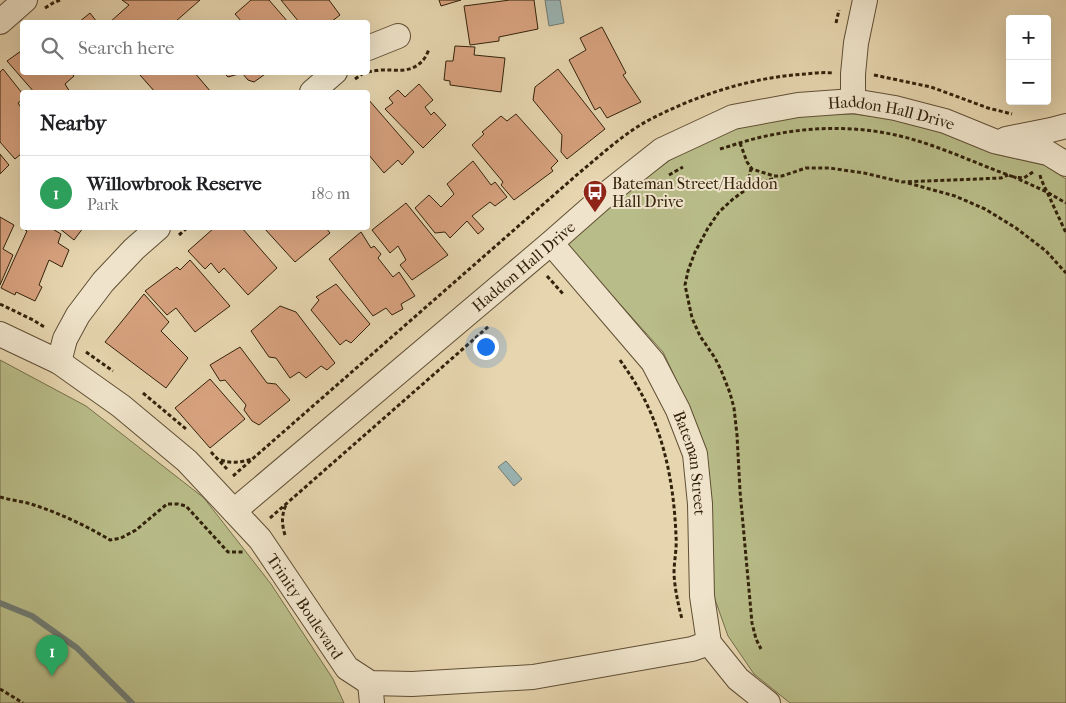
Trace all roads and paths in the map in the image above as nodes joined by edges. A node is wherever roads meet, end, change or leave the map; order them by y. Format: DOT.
graph roads {
  1 [pos="25,0"];
  2 [pos="865,0"];
  3 [pos="0,22"];
  4 [pos="398,36"];
  5 [pos="370,47"];
  6 [pos="430,49"];
  7 [pos="370,72"];
  8 [pos="332,75"];
  9 [pos="314,90"];
  10 [pos="853,101"];
  11 [pos="1066,126"];
  12 [pos="994,141"];
  13 [pos="740,143"];
  14 [pos="720,149"];
  15 [pos="1066,164"];
  16 [pos="685,166"];
  17 [pos="751,167"];
  18 [pos="1036,170"];
  19 [pos="1008,175"];
  20 [pos="782,176"];
  21 [pos="1014,177"];
  22 [pos="662,179"];
  23 [pos="902,182"];
  24 [pos="744,191"];
  25 [pos="1066,203"];
  26 [pos="156,230"];
  27 [pos="558,251"];
  28 [pos="1066,273"];
  29 [pos="565,296"];
  30 [pos="495,322"];
  31 [pos="0,334"];
  32 [pos="620,359"];
  33 [pos="59,362"];
  34 [pos="253,458"];
  35 [pos="218,459"];
  36 [pos="0,497"];
  37 [pos="289,500"];
  38 [pos="234,511"];
  39 [pos="265,529"];
  40 [pos="285,537"];
  41 [pos="702,646"];
  42 [pos="761,649"];
  43 [pos="0,689"];
  44 [pos="371,693"];
  45 [pos="23,703"];
  46 [pos="768,703"];
  1 -- 3 [label="street"];
  2 -- 10 [label="street"];
  4 -- 5 [label="street"];
  6 -- 7 [label="path"];
  8 -- 9 [label="street"];
  10 -- 12 [label="street, Haddon Hall Drive"];
  10 -- 27 [label="street, Haddon Hall Drive"];
  11 -- 12 [label="street"];
  12 -- 15 [label="street, Haddon Hall Drive"];
  13 -- 14 [label="path"];
  13 -- 17 [label="path"];
  13 -- 19 [label="path"];
  16 -- 22 [label="path"];
  17 -- 20 [label="path"];
  17 -- 24 [label="path"];
  18 -- 21 [label="path"];
  19 -- 21 [label="path"];
  19 -- 23 [label="path"];
  20 -- 23 [label="path"];
  20 -- 24 [label="path"];
  21 -- 25 [label="path"];
  23 -- 28 [label="path"];
  24 -- 42 [label="path"];
  26 -- 33 [label="street"];
  27 -- 29 [label="path"];
  27 -- 38 [label="street, Haddon Hall Drive"];
  27 -- 41 [label="street, Bateman Street"];
  30 -- 37 [label="path"];
  31 -- 33 [label="street, Trinity Boulevard"];
  32 -- 41 [label="path"];
  33 -- 38 [label="street, Trinity Boulevard"];
  34 -- 35 [label="path"];
  36 -- 39 [label="path"];
  37 -- 39 [label="path"];
  37 -- 40 [label="path"];
  38 -- 39 [label="street, Trinity Boulevard"];
  39 -- 44 [label="street, Trinity Boulevard"];
  41 -- 44 [label="street, Trinity Boulevard"];
  41 -- 46 [label="street"];
  43 -- 45 [label="path"];
}
